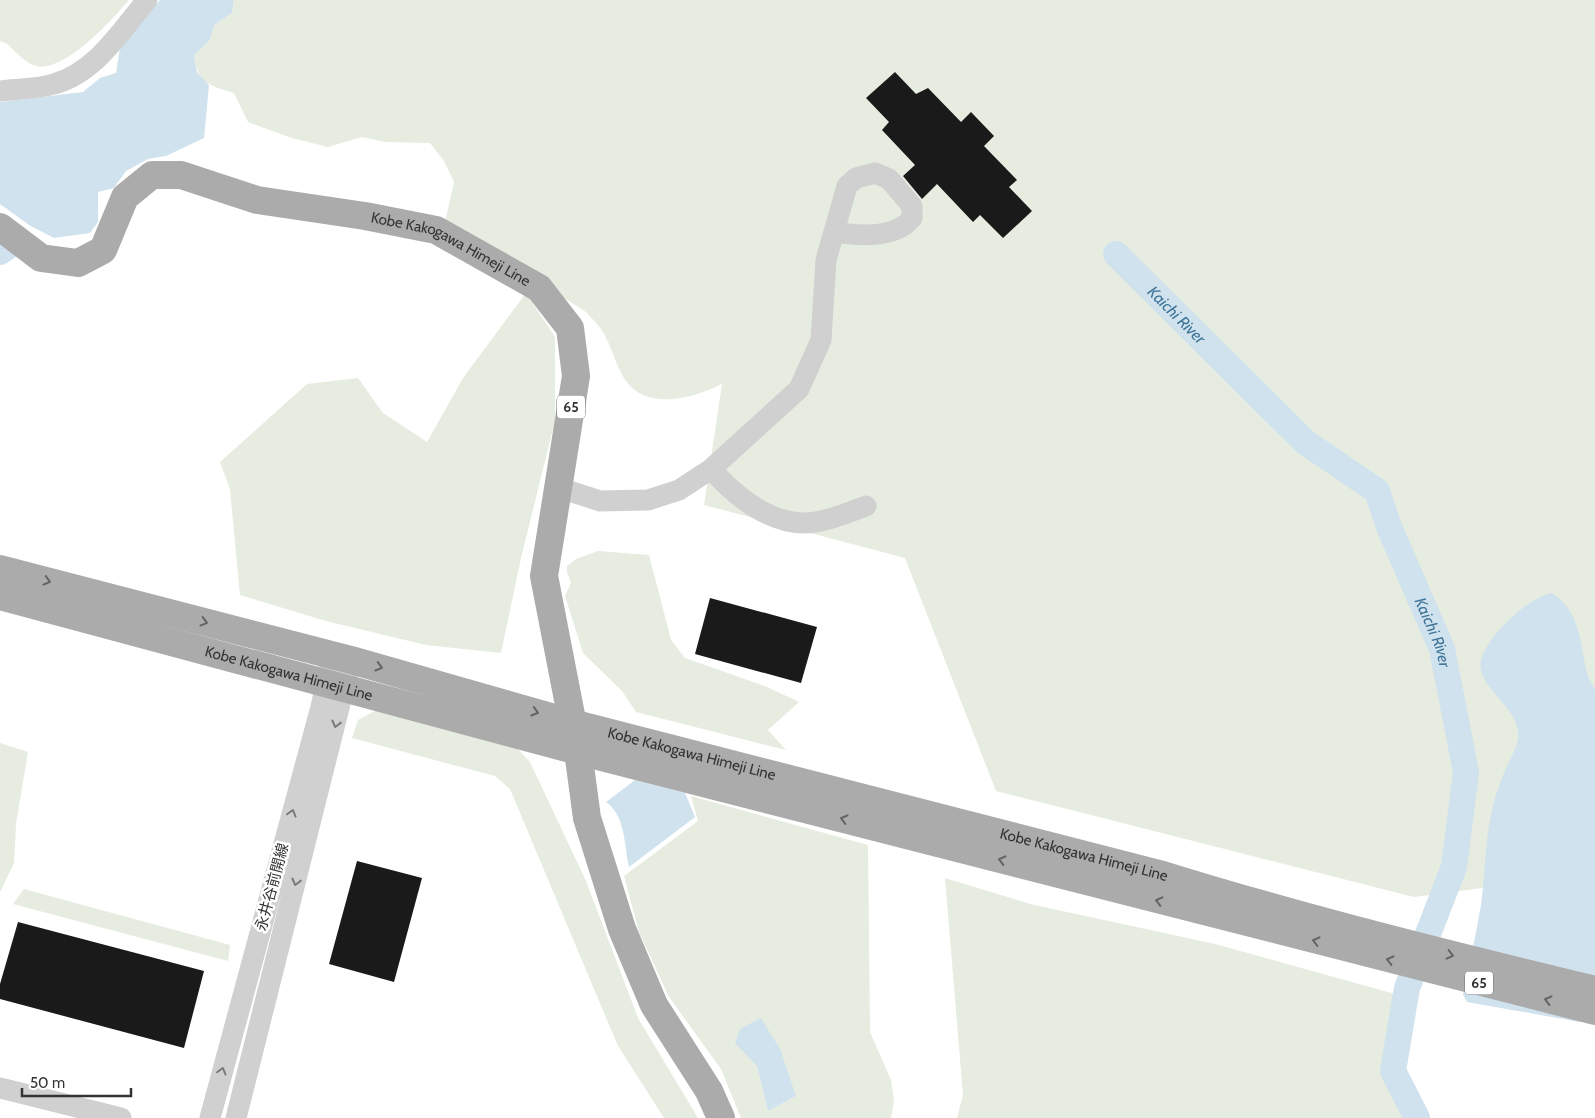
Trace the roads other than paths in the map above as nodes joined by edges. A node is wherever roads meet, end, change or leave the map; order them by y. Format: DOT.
graph roads {
  1 [pos="147,0"];
  2 [pos="0,91"];
  3 [pos="0,227"];
  4 [pos="834,232"];
  5 [pos="711,469"];
  6 [pos="558,487"];
  7 [pos="866,506"];
  8 [pos="0,569"];
  9 [pos="0,596"];
  10 [pos="341,657"];
  11 [pos="335,684"];
  12 [pos="572,723"];
  13 [pos="578,751"];
  14 [pos="1366,944"];
  15 [pos="1595,990"];
  16 [pos="1595,1011"];
  17 [pos="0,1088"];
  18 [pos="121,1118"];
  19 [pos="210,1118"];
  20 [pos="236,1118"];
  21 [pos="721,1118"];
  1 -- 2 [label="street"];
  3 -- 6 [label="main road, Kobe Kakogawa Himeji Line / 65"];
  4 -- 5 [label="street"];
  5 -- 6 [label="street"];
  5 -- 7 [label="street"];
  6 -- 12 [label="main road, Kobe Kakogawa Himeji Line / 65"];
  8 -- 10 [label="main road, Kobe Kakogawa Himeji Line / 65, one-way"];
  9 -- 11 [label="main road, Kobe Kakogawa Himeji Line / 65"];
  10 -- 11 [label="street, 永井谷前開線"];
  10 -- 12 [label="main road, Kobe Kakogawa Himeji Line / 65, one-way"];
  11 -- 13 [label="main road, Kobe Kakogawa Himeji Line / 65"];
  19 -- 11 [label="street, 永井谷前開線, one-way"];
  11 -- 20 [label="street, 永井谷前開線, one-way"];
  12 -- 13 [label="main road, Kobe Kakogawa Himeji Line / 65"];
  12 -- 14 [label="main road, Kobe Kakogawa Himeji Line / 65"];
  14 -- 13 [label="main road, Kobe Kakogawa Himeji Line / 65, one-way"];
  13 -- 21 [label="main road, Kobe Kakogawa Himeji Line / 65"];
  14 -- 15 [label="main road, Kobe Kakogawa Himeji Line / 65, one-way"];
  16 -- 14 [label="main road, Kobe Kakogawa Himeji Line / 65, one-way"];
  17 -- 18 [label="street"];
}
